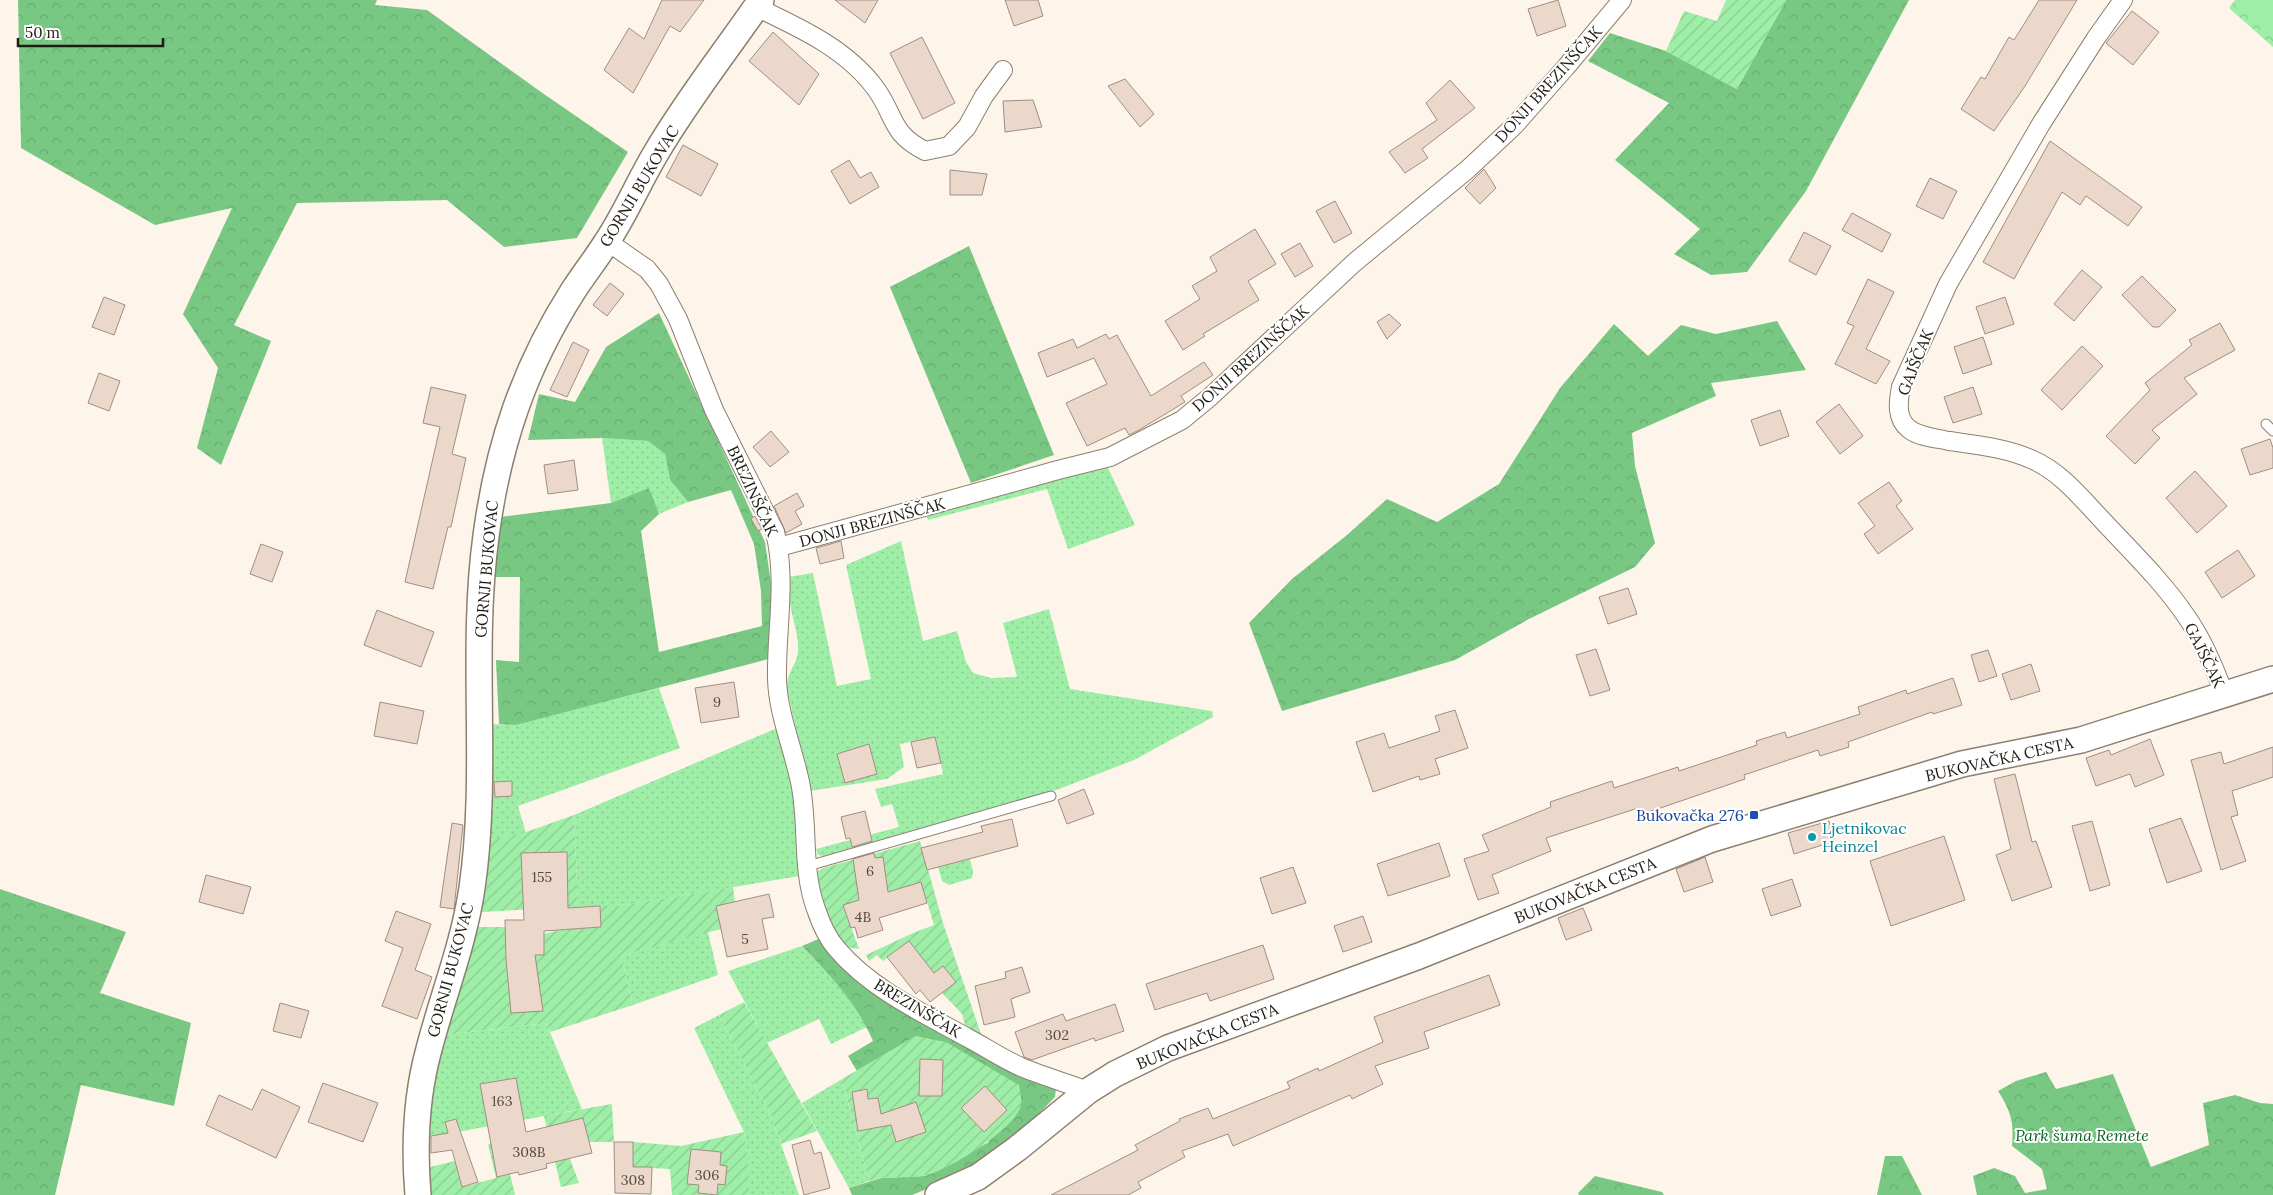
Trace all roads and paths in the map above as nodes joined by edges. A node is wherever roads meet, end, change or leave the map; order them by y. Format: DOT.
graph roads {
  1 [pos="1622,0"];
  2 [pos="2123,0"];
  3 [pos="758,4"];
  4 [pos="1003,70"];
  5 [pos="608,242"];
  6 [pos="779,547"];
  7 [pos="2273,678"];
  8 [pos="2224,694"];
  9 [pos="1051,796"];
  10 [pos="808,866"];
  11 [pos="1088,1091"];
  12 [pos="418,1195"];
  13 [pos="938,1195"];
  1 -- 6 [label="street, DONJI BREZINŠČAK"];
  2 -- 8 [label="street, GAJŠČAK"];
  3 -- 4 [label="street, GORNJI BUKOVAC"];
  3 -- 5 [label="main road, GORNJI BUKOVAC"];
  5 -- 6 [label="street, BREZINŠČAK"];
  5 -- 12 [label="main road, GORNJI BUKOVAC"];
  6 -- 10 [label="street, BREZINŠČAK"];
  7 -- 8 [label="main road, BUKOVAČKA CESTA"];
  8 -- 11 [label="main road, BUKOVAČKA CESTA"];
  9 -- 10 [label="lane"];
  10 -- 11 [label="street, BREZINŠČAK"];
  11 -- 13 [label="main road, BUKOVAČKA CESTA"];
}
